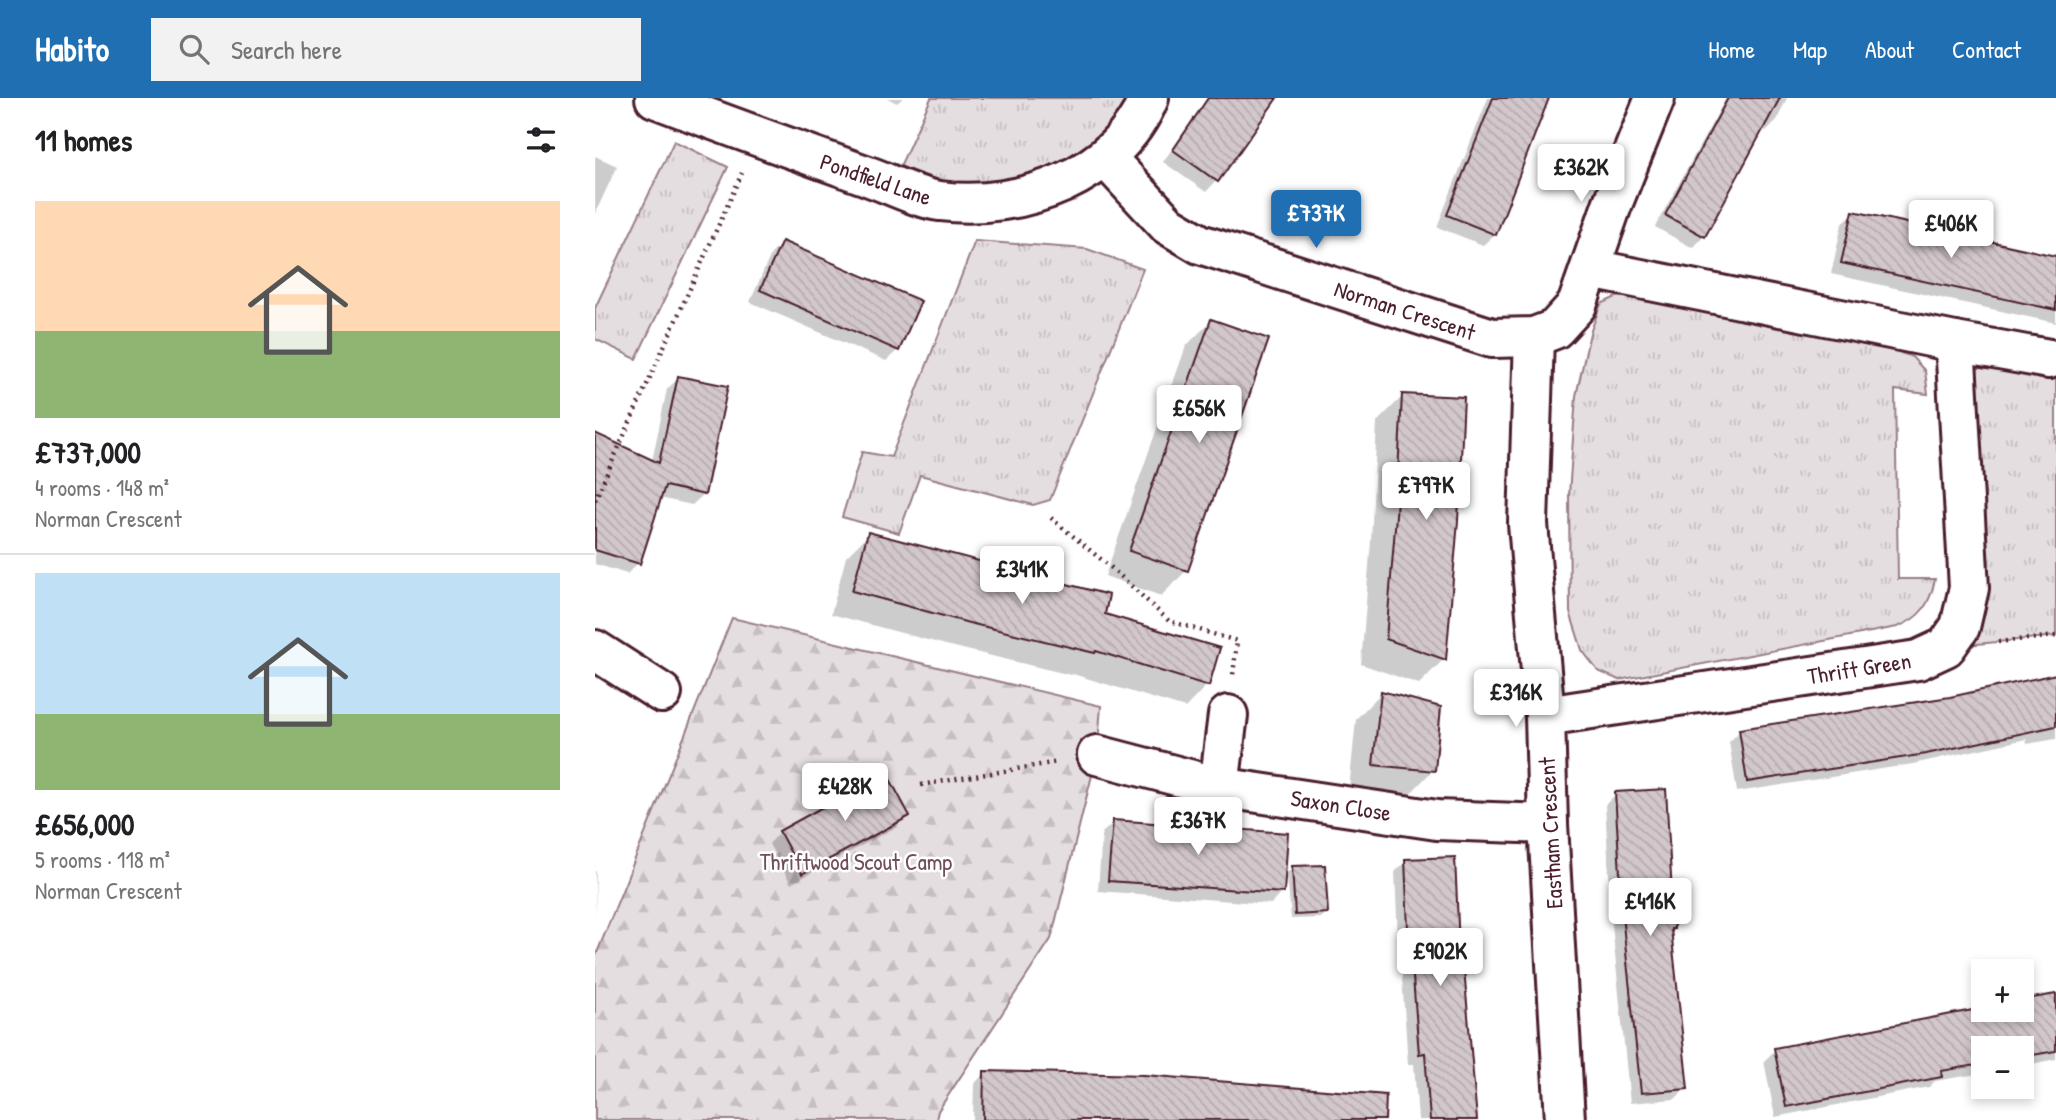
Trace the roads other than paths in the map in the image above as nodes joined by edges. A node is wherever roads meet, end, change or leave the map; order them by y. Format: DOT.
graph roads {
  1 [pos="656,98"];
  2 [pos="1149,98"];
  3 [pos="1655,98"];
  4 [pos="1106,158"];
  5 [pos="1591,269"];
  6 [pos="1534,337"];
  7 [pos="1955,342"];
  8 [pos="2049,359"];
  9 [pos="595,650"];
  10 [pos="661,692"];
  11 [pos="1229,715"];
  12 [pos="1545,716"];
  13 [pos="1097,755"];
  14 [pos="1219,787"];
  15 [pos="1548,824"];
  16 [pos="1565,1120"];
  1 -- 4 [label="street, Pondfield Lane"];
  2 -- 4 [label="street, Pondfield Lane"];
  3 -- 5 [label="street"];
  4 -- 6 [label="street, Norman Crescent"];
  5 -- 6 [label="street"];
  5 -- 7 [label="street"];
  6 -- 12 [label="street, Eastham Crescent"];
  7 -- 8 [label="street"];
  7 -- 12 [label="street, Thrift Green"];
  9 -- 10 [label="street"];
  11 -- 14 [label="street"];
  12 -- 15 [label="street, Eastham Crescent"];
  13 -- 14 [label="street, Saxon Close"];
  14 -- 15 [label="street, Saxon Close"];
  15 -- 16 [label="street, Eastham Crescent"];
}
